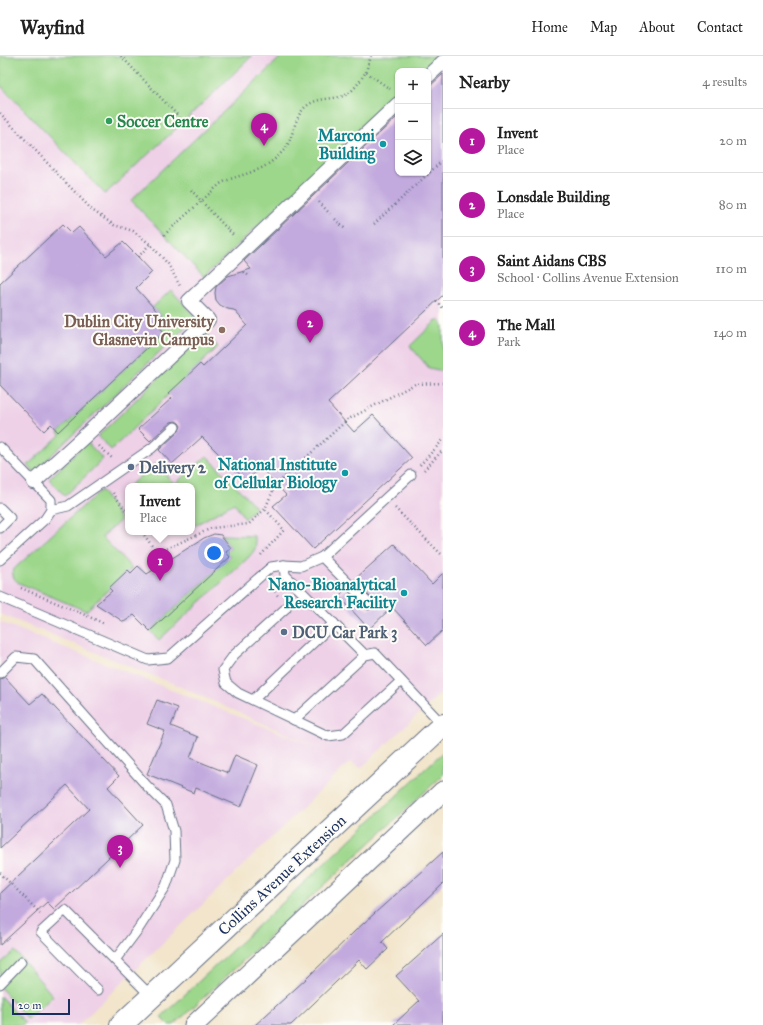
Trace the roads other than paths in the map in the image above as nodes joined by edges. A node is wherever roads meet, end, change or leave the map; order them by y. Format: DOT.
graph roads {
  1 [pos="443,62"];
  2 [pos="431,73"];
  3 [pos="395,107"];
  4 [pos="175,427"];
  5 [pos="0,447"];
  6 [pos="411,475"];
  7 [pos="34,482"];
  8 [pos="0,508"];
  9 [pos="51,510"];
  10 [pos="0,528"];
  11 [pos="322,556"];
  12 [pos="0,560"];
  13 [pos="284,565"];
  14 [pos="0,597"];
  15 [pos="369,604"];
  16 [pos="286,608"];
  17 [pos="334,624"];
  18 [pos="365,655"];
  19 [pos="0,673"];
  20 [pos="401,681"];
  21 [pos="253,700"];
  22 [pos="294,720"];
  23 [pos="443,725"];
  24 [pos="443,792"];
  25 [pos="115,960"];
  26 [pos="21,962"];
  27 [pos="0,984"];
  28 [pos="98,990"];
  29 [pos="151,996"];
  30 [pos="130,1022"];
  31 [pos="194,1025"];
  1 -- 2 [label="street"];
  3 -- 7 [label="street"];
  4 -- 9 [label="lane"];
  5 -- 7 [label="lane"];
  6 -- 11 [label="lane"];
  7 -- 9 [label="lane"];
  8 -- 10 [label="lane"];
  9 -- 12 [label="lane"];
  11 -- 13 [label="lane"];
  11 -- 15 [label="lane"];
  13 -- 14 [label="lane"];
  13 -- 17 [label="lane"];
  16 -- 21 [label="lane"];
  17 -- 18 [label="lane"];
  17 -- 21 [label="lane"];
  18 -- 20 [label="lane"];
  18 -- 22 [label="lane"];
  19 -- 25 [label="lane"];
  20 -- 22 [label="lane"];
  20 -- 23 [label="lane"];
  21 -- 22 [label="lane"];
  23 -- 29 [label="main road, Collins Avenue Extension"];
  24 -- 31 [label="street"];
  25 -- 28 [label="lane"];
  25 -- 29 [label="lane"];
  26 -- 27 [label="lane"];
  29 -- 30 [label="main road, Collins Avenue Extension"];
}
